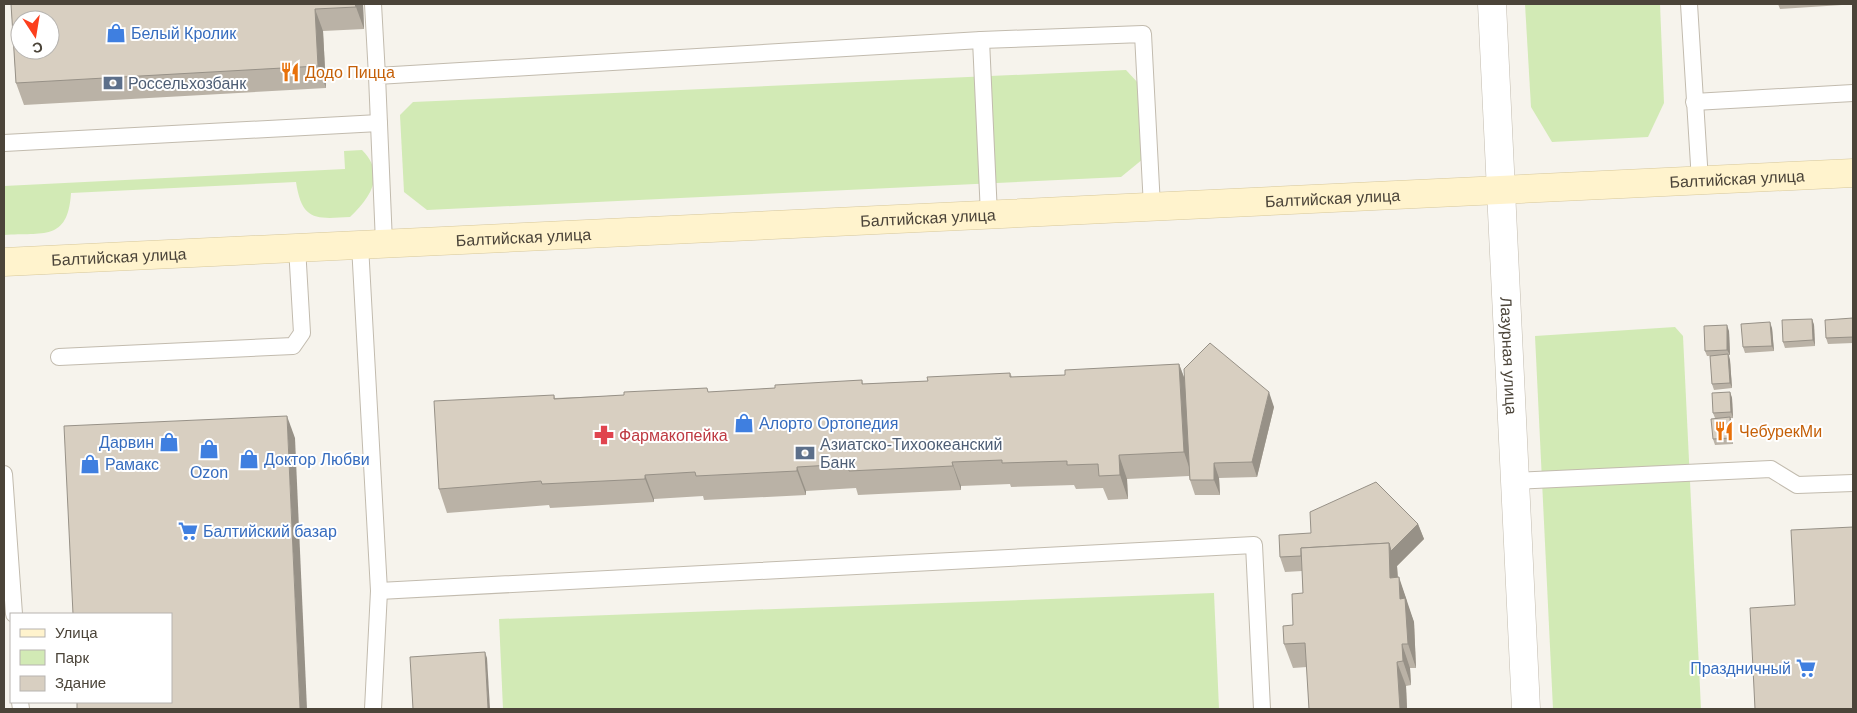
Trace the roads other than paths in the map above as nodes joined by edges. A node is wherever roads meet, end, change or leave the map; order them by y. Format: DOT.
graph roads {
  1 [pos="373,4"];
  2 [pos="1492,4"];
  3 [pos="1689,4"];
  4 [pos="981,40"];
  5 [pos="377,76"];
  6 [pos="1853,93"];
  7 [pos="1694,102"];
  8 [pos="378,123"];
  9 [pos="4,143"];
  10 [pos="1853,173"];
  11 [pos="1700,181"];
  12 [pos="1500,190"];
  13 [pos="1152,207"];
  14 [pos="990,215"];
  15 [pos="372,244"];
  16 [pos="298,247"];
  17 [pos="4,262"];
  18 [pos="59,357"];
  19 [pos="4,474"];
  20 [pos="1514,481"];
  21 [pos="1853,483"];
  22 [pos="379,590"];
  23 [pos="14,613"];
  24 [pos="373,709"];
  25 [pos="1262,709"];
  26 [pos="1526,709"];
  1 -- 5 [label="lane"];
  2 -- 12 [label="street, Лазурная улица"];
  3 -- 7 [label="lane"];
  4 -- 5 [label="lane"];
  4 -- 13 [label="lane"];
  4 -- 14 [label="lane"];
  5 -- 8 [label="lane"];
  6 -- 7 [label="lane"];
  7 -- 11 [label="lane"];
  8 -- 9 [label="lane"];
  8 -- 15 [label="lane"];
  10 -- 11 [label="main road, Балтийская улица"];
  11 -- 12 [label="main road, Балтийская улица"];
  12 -- 13 [label="main road, Балтийская улица"];
  12 -- 20 [label="street, Лазурная улица"];
  13 -- 14 [label="main road, Балтийская улица"];
  14 -- 15 [label="main road, Балтийская улица"];
  15 -- 16 [label="main road, Балтийская улица"];
  15 -- 22 [label="lane"];
  16 -- 17 [label="main road, Балтийская улица"];
  16 -- 18 [label="lane"];
  19 -- 23 [label="lane"];
  20 -- 21 [label="lane"];
  20 -- 26 [label="street, Лазурная улица"];
  22 -- 24 [label="lane"];
  22 -- 25 [label="lane"];
}
